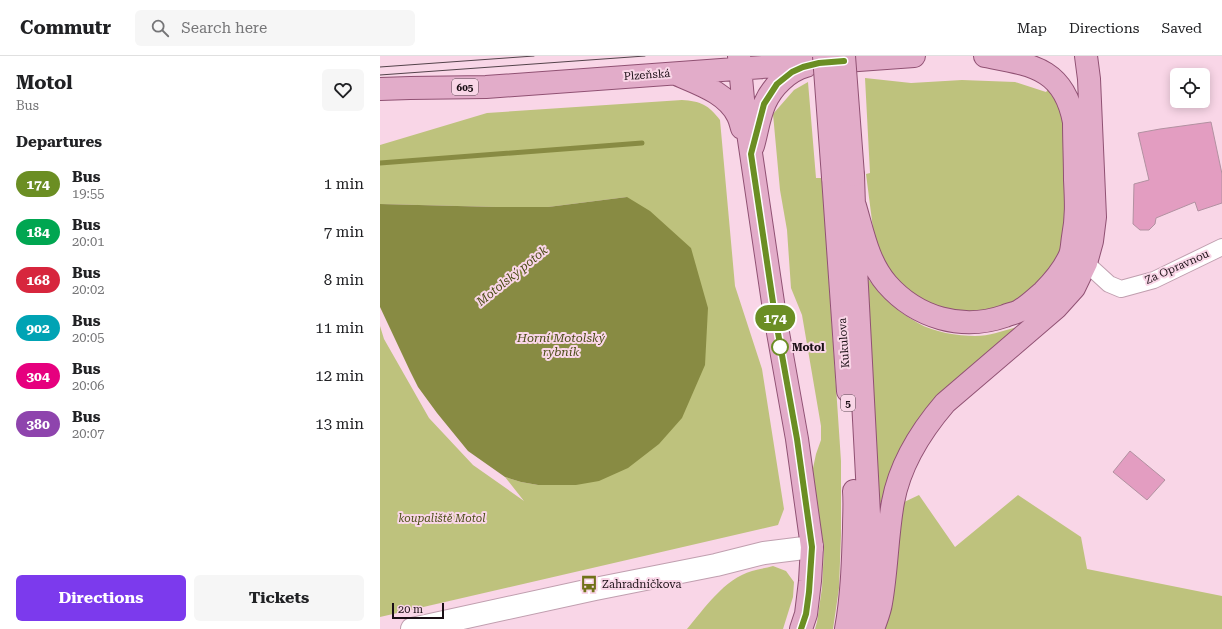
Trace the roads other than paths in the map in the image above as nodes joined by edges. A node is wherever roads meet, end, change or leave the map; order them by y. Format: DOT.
graph roads {
  1 [pos="844,56"];
  2 [pos="914,56"];
  3 [pos="985,56"];
  4 [pos="1086,56"];
  5 [pos="821,59"];
  6 [pos="739,62"];
  7 [pos="673,73"];
  8 [pos="380,90"];
  9 [pos="751,154"];
  10 [pos="843,176"];
  11 [pos="855,206"];
  12 [pos="1222,247"];
  13 [pos="1078,258"];
  14 [pos="812,547"];
  15 [pos="412,629"];
  16 [pos="801,629"];
  17 [pos="846,629"];
  18 [pos="862,629"];
  19 [pos="873,629"];
  1 -- 10 [label="main road, Kukulova / 5, bridge"];
  2 -- 5 [label="main road, Plzeňská / 605"];
  3 -- 13 [label="main road"];
  4 -- 13 [label="main road"];
  5 -- 6 [label="main road, Plzeňská / 605"];
  5 -- 9 [label="main road"];
  5 -- 10 [label="main road, Kukulova / 5, bridge"];
  6 -- 7 [label="main road, Plzeňská / 605"];
  6 -- 9 [label="main road"];
  7 -- 8 [label="main road, Plzeňská / 605"];
  7 -- 9 [label="main road"];
  9 -- 14 [label="main road"];
  10 -- 11 [label="main road, Kukulova / 5"];
  10 -- 17 [label="main road, Kukulova / 5"];
  11 -- 13 [label="main road"];
  11 -- 18 [label="main road, Kukulova / 5"];
  12 -- 13 [label="street, Za Opravnou"];
  13 -- 19 [label="main road"];
  14 -- 15 [label="street"];
  14 -- 16 [label="main road"];
}
